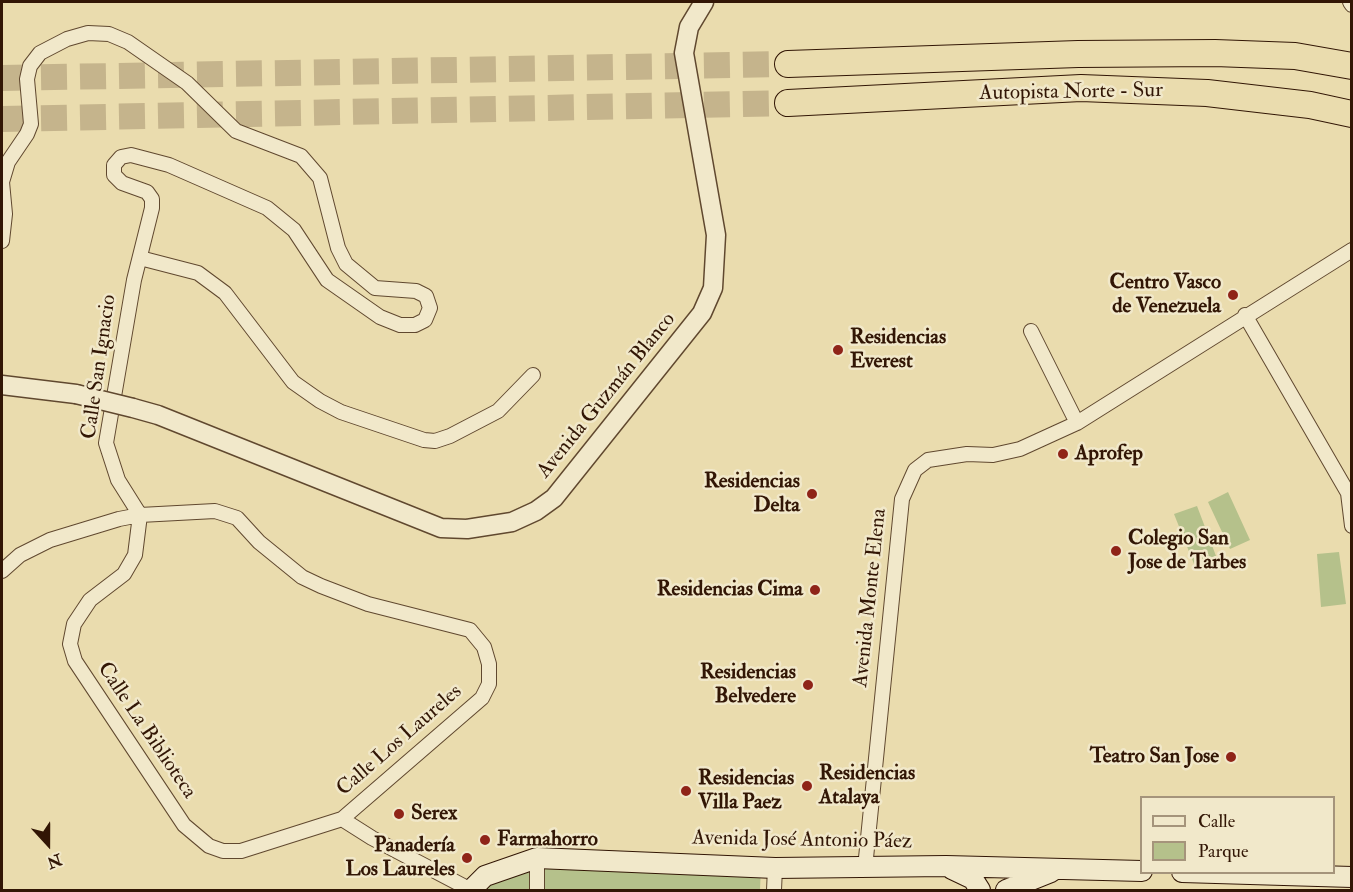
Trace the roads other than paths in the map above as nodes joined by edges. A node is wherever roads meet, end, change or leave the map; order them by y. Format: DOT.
graph roads {
  1 [pos="704,2"];
  2 [pos="788,64"];
  3 [pos="1352,66"];
  4 [pos="788,103"];
  5 [pos="1352,114"];
  6 [pos="2,241"];
  7 [pos="1352,250"];
  8 [pos="140,258"];
  9 [pos="1245,315"];
  10 [pos="1031,331"];
  11 [pos="534,375"];
  12 [pos="2,385"];
  13 [pos="1077,423"];
  14 [pos="1350,493"];
  15 [pos="140,515"];
  16 [pos="1352,526"];
  17 [pos="2,571"];
  18 [pos="342,819"];
  19 [pos="537,858"];
  20 [pos="946,866"];
  21 [pos="775,868"];
  22 [pos="866,868"];
  23 [pos="1063,868"];
  24 [pos="1140,871"];
  25 [pos="1216,874"];
  26 [pos="1352,878"];
  27 [pos="471,890"];
  28 [pos="537,891"];
  29 [pos="774,891"];
  30 [pos="980,891"];
  31 [pos="1006,891"];
  1 -- 12 [label="street, Avenida Guzmán Blanco, bridge"];
  2 -- 3 [label="highway, Autopista Norte - Sur"];
  4 -- 5 [label="highway, Autopista Norte - Sur"];
  6 -- 8 [label="street, Calle San Ignacio"];
  7 -- 9 [label="street, Avenida Monte Elena"];
  8 -- 11 [label="street"];
  8 -- 15 [label="street, Calle San Ignacio"];
  9 -- 13 [label="street, Avenida Monte Elena"];
  9 -- 14 [label="street"];
  10 -- 13 [label="street"];
  13 -- 22 [label="street, Avenida Monte Elena"];
  14 -- 16 [label="street"];
  15 -- 17 [label="street, Calle Los Laureles"];
  15 -- 18 [label="street, Calle La Biblioteca"];
  15 -- 18 [label="street, Calle Los Laureles"];
  18 -- 27 [label="street"];
  19 -- 21 [label="main road, Avenida José Antonio Páez"];
  19 -- 27 [label="main road, Avenida José Antonio Páez"];
  19 -- 28 [label="street"];
  20 -- 22 [label="main road, Avenida José Antonio Páez"];
  20 -- 23 [label="main road, Avenida José Antonio Páez"];
  20 -- 30 [label="main road"];
  21 -- 22 [label="main road, Avenida José Antonio Páez"];
  21 -- 29 [label="street"];
  23 -- 24 [label="main road, Avenida José Antonio Páez"];
  23 -- 31 [label="main road"];
  25 -- 26 [label="main road"];
}
